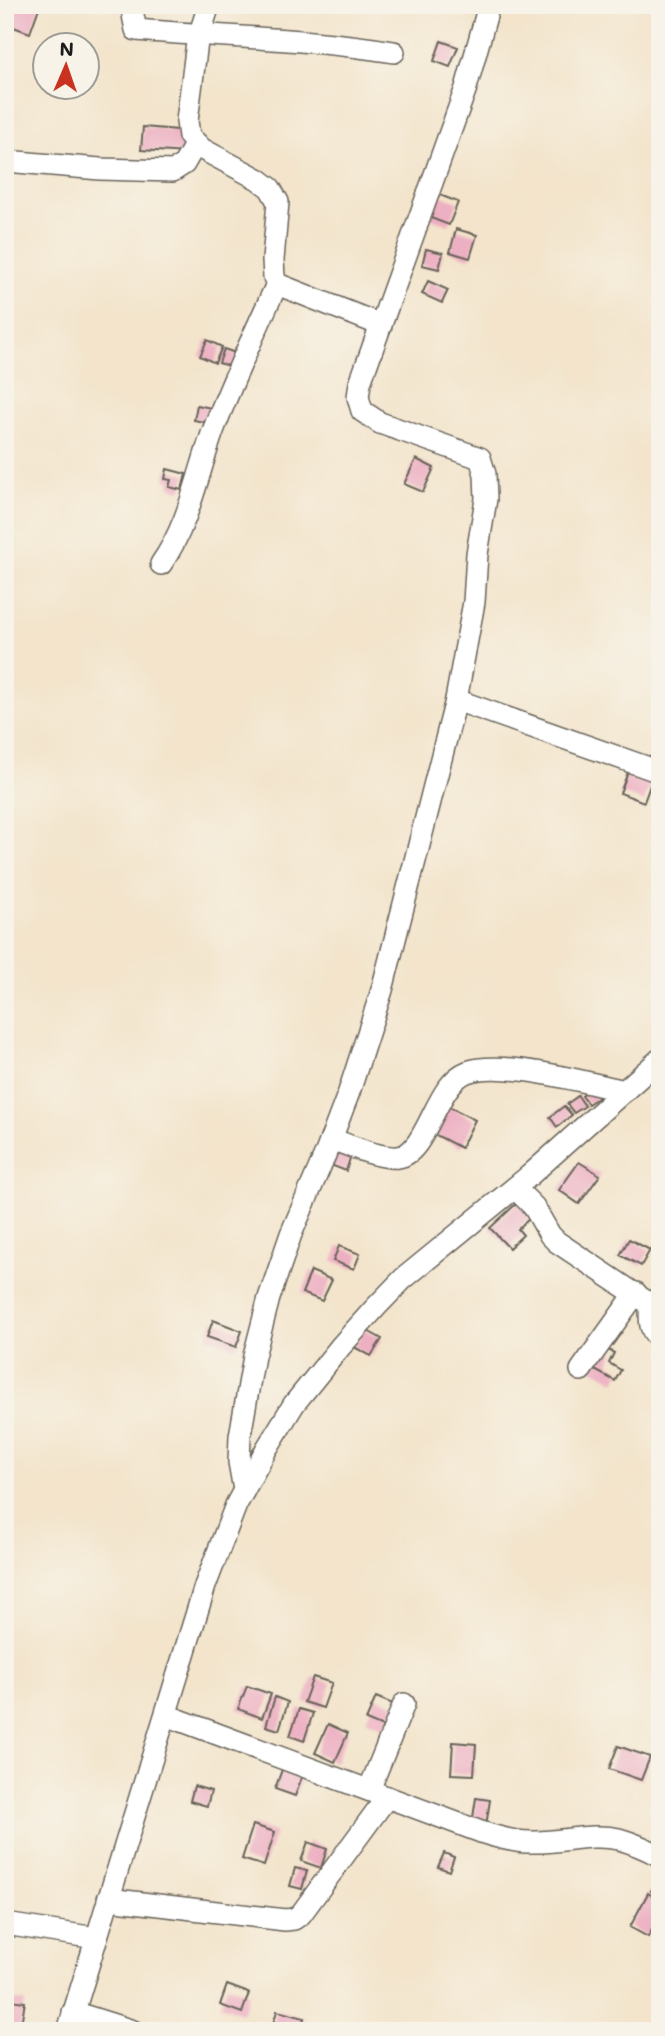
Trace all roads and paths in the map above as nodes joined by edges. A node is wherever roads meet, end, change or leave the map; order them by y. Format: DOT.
graph roads {
  1 [pos="131,5"];
  2 [pos="209,5"];
  3 [pos="489,5"];
  4 [pos="199,35"];
  5 [pos="394,52"];
  6 [pos="195,143"];
  7 [pos="5,160"];
  8 [pos="277,284"];
  9 [pos="381,325"];
  10 [pos="160,564"];
  11 [pos="456,700"];
  12 [pos="660,772"];
  13 [pos="660,1059"];
  14 [pos="625,1091"];
  15 [pos="331,1139"];
  16 [pos="515,1188"];
  17 [pos="636,1293"];
  18 [pos="660,1338"];
  19 [pos="581,1370"];
  20 [pos="244,1490"];
  21 [pos="404,1704"];
  22 [pos="166,1714"];
  23 [pos="378,1793"];
  24 [pos="660,1856"];
  25 [pos="108,1899"];
  26 [pos="5,1924"];
  27 [pos="96,1938"];
  28 [pos="71,2021"];
  29 [pos="133,2031"];
  1 -- 4 [label="street"];
  2 -- 4 [label="street"];
  3 -- 9 [label="street"];
  4 -- 5 [label="street"];
  4 -- 6 [label="street"];
  6 -- 7 [label="street"];
  6 -- 8 [label="street"];
  8 -- 9 [label="street"];
  8 -- 10 [label="street"];
  9 -- 11 [label="street"];
  11 -- 12 [label="street"];
  11 -- 15 [label="street"];
  13 -- 14 [label="street"];
  14 -- 15 [label="street"];
  14 -- 16 [label="street"];
  15 -- 20 [label="street"];
  16 -- 17 [label="street"];
  16 -- 20 [label="street"];
  17 -- 18 [label="street"];
  17 -- 19 [label="street"];
  20 -- 22 [label="street"];
  21 -- 23 [label="street"];
  22 -- 23 [label="street"];
  22 -- 25 [label="street"];
  23 -- 24 [label="street"];
  23 -- 25 [label="street"];
  25 -- 27 [label="street"];
  26 -- 27 [label="street"];
  27 -- 28 [label="street"];
  28 -- 29 [label="street"];
}
